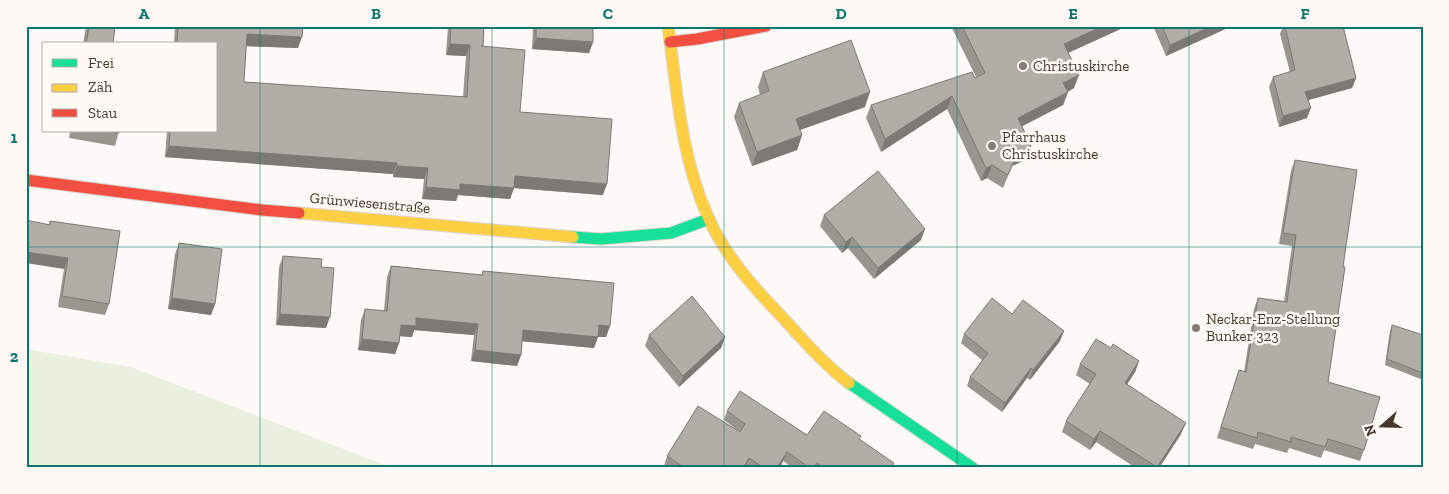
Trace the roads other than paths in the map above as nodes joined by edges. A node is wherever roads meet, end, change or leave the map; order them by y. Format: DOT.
graph roads {
  1 [pos="668,26"];
  2 [pos="766,26"];
  3 [pos="670,42"];
  4 [pos="26,180"];
  5 [pos="710,219"];
  6 [pos="973,468"];
  1 -- 3 [label="street"];
  2 -- 3 [label="street"];
  3 -- 5 [label="street"];
  4 -- 5 [label="street, Grünwiesenstraße"];
  5 -- 6 [label="street"];
}
